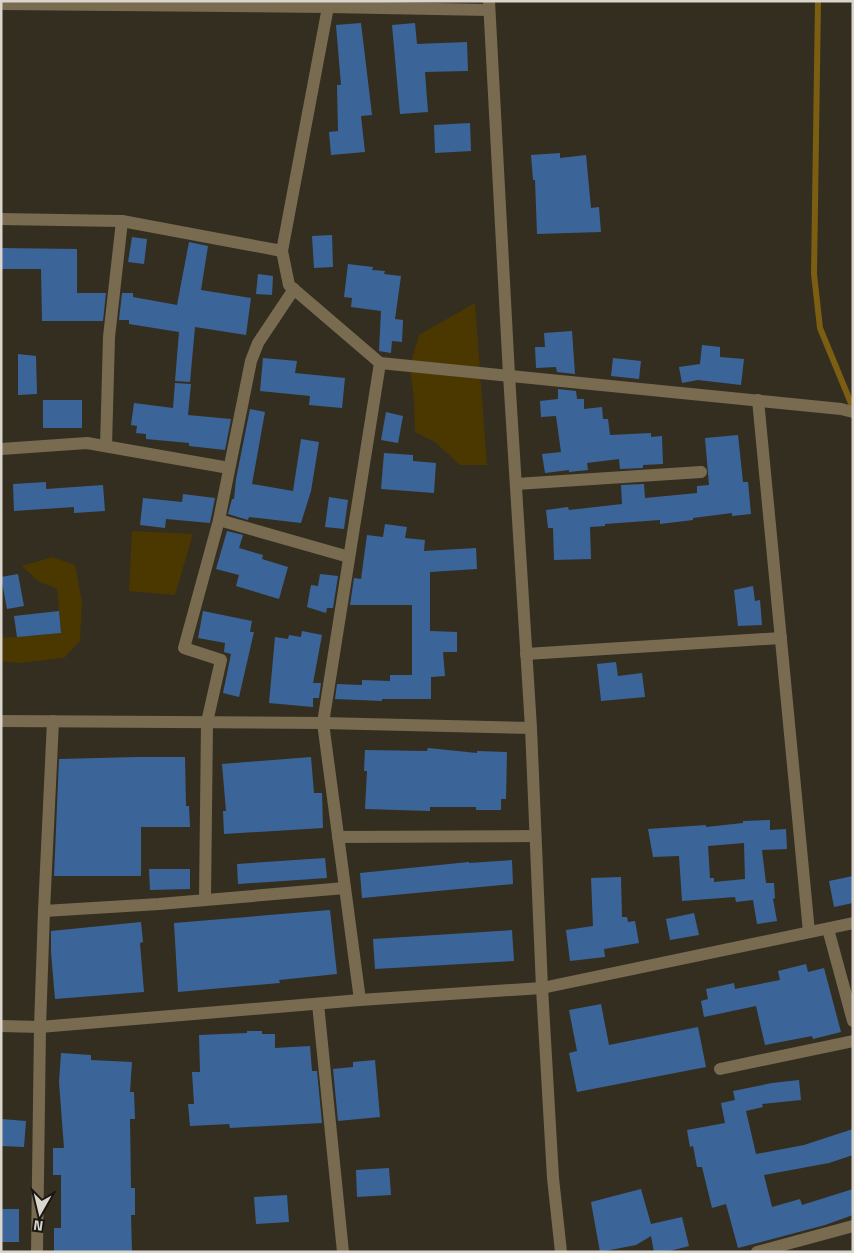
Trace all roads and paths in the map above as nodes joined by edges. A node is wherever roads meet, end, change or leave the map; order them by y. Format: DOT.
graph roads {
  1 [pos="1,4"];
  2 [pos="328,6"];
  3 [pos="489,6"];
  4 [pos="1,219"];
  5 [pos="122,221"];
  6 [pos="282,251"];
  7 [pos="294,289"];
  8 [pos="380,363"];
  9 [pos="509,376"];
  10 [pos="758,400"];
  11 [pos="853,412"];
  12 [pos="106,446"];
  13 [pos="1,449"];
  14 [pos="229,468"];
  15 [pos="701,472"];
  16 [pos="516,484"];
  17 [pos="219,520"];
  18 [pos="349,557"];
  19 [pos="781,638"];
  20 [pos="526,654"];
  21 [pos="1,721"];
  22 [pos="53,721"];
  23 [pos="207,722"];
  24 [pos="323,723"];
  25 [pos="531,728"];
  26 [pos="338,836"];
  27 [pos="536,836"];
  28 [pos="345,888"];
  29 [pos="205,900"];
  30 [pos="44,911"];
  31 [pos="853,923"];
  32 [pos="828,928"];
  33 [pos="810,932"];
  34 [pos="542,988"];
  35 [pos="360,1000"];
  36 [pos="318,1004"];
  37 [pos="853,1021"];
  38 [pos="1,1026"];
  39 [pos="40,1027"];
  40 [pos="853,1042"];
  41 [pos="720,1069"];
  42 [pos="853,1226"];
  43 [pos="37,1252"];
  44 [pos="343,1252"];
  45 [pos="561,1252"];
  46 [pos="757,1252"];
  1 -- 2 [label="street"];
  2 -- 3 [label="street"];
  2 -- 6 [label="street"];
  3 -- 9 [label="street"];
  4 -- 5 [label="street"];
  5 -- 6 [label="street"];
  5 -- 12 [label="street"];
  6 -- 7 [label="street"];
  7 -- 8 [label="street"];
  7 -- 14 [label="street"];
  8 -- 9 [label="street"];
  8 -- 18 [label="street"];
  9 -- 10 [label="street"];
  9 -- 16 [label="street"];
  10 -- 11 [label="street"];
  10 -- 19 [label="street"];
  12 -- 13 [label="street"];
  12 -- 14 [label="street"];
  14 -- 17 [label="street"];
  15 -- 16 [label="street"];
  16 -- 20 [label="street"];
  17 -- 18 [label="street"];
  17 -- 23 [label="street"];
  18 -- 24 [label="street"];
  19 -- 20 [label="street"];
  19 -- 33 [label="street"];
  20 -- 25 [label="street"];
  21 -- 22 [label="street"];
  22 -- 23 [label="street"];
  22 -- 30 [label="street"];
  23 -- 24 [label="street"];
  23 -- 29 [label="street"];
  24 -- 25 [label="street"];
  24 -- 26 [label="street"];
  25 -- 27 [label="street"];
  26 -- 27 [label="street"];
  26 -- 28 [label="street"];
  27 -- 34 [label="street"];
  28 -- 29 [label="street"];
  28 -- 35 [label="street"];
  29 -- 30 [label="street"];
  30 -- 39 [label="street"];
  31 -- 32 [label="street"];
  32 -- 33 [label="street"];
  32 -- 37 [label="street"];
  33 -- 34 [label="street"];
  34 -- 35 [label="street"];
  34 -- 45 [label="street"];
  35 -- 36 [label="street"];
  36 -- 39 [label="street"];
  36 -- 44 [label="street"];
  38 -- 39 [label="street"];
  39 -- 43 [label="street"];
  40 -- 41 [label="street"];
  42 -- 46 [label="street"];
}
